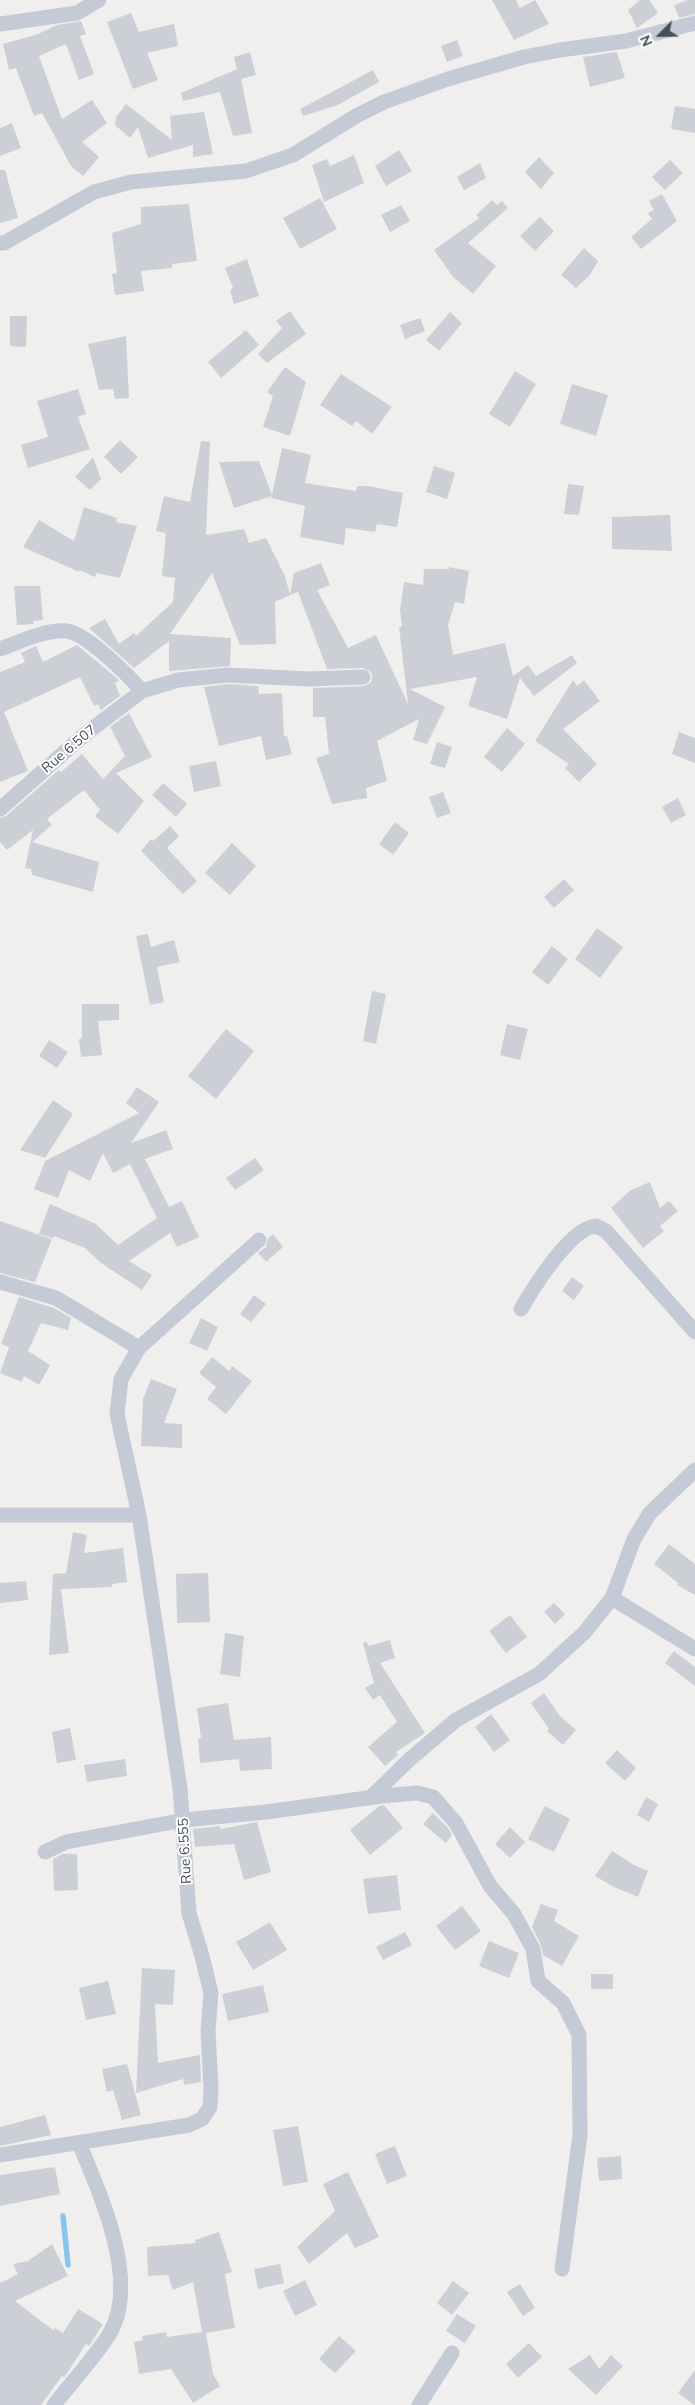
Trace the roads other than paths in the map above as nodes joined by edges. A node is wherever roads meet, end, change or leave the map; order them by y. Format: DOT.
graph roads {
  1 [pos="99,0"];
  2 [pos="695,23"];
  3 [pos="0,24"];
  4 [pos="0,243"];
  5 [pos="0,649"];
  6 [pos="362,677"];
  7 [pos="142,691"];
  8 [pos="0,809"];
  9 [pos="259,1240"];
  10 [pos="0,1282"];
  11 [pos="521,1309"];
  12 [pos="695,1332"];
  13 [pos="139,1348"];
  14 [pos="695,1470"];
  15 [pos="139,1515"];
  16 [pos="0,1516"];
  17 [pos="612,1598"];
  18 [pos="695,1649"];
  19 [pos="371,1797"];
  20 [pos="184,1820"];
  21 [pos="45,1852"];
  22 [pos="79,2143"];
  23 [pos="0,2155"];
  24 [pos="562,2269"];
  25 [pos="452,2353"];
  26 [pos="54,2405"];
  27 [pos="419,2405"];
  1 -- 3 [label="street"];
  2 -- 4 [label="street"];
  5 -- 7 [label="street"];
  6 -- 7 [label="street"];
  7 -- 8 [label="street, Rue 6.507"];
  9 -- 13 [label="street, Rue 6.555"];
  10 -- 13 [label="street"];
  11 -- 12 [label="street"];
  13 -- 15 [label="street, Rue 6.555"];
  14 -- 17 [label="street"];
  15 -- 16 [label="street"];
  15 -- 20 [label="street, Rue 6.555"];
  17 -- 18 [label="street"];
  17 -- 19 [label="street"];
  19 -- 20 [label="street"];
  19 -- 24 [label="street"];
  20 -- 21 [label="street"];
  20 -- 22 [label="street, Rue 6.555"];
  22 -- 23 [label="street, Rue 6.555"];
  22 -- 26 [label="street"];
  25 -- 27 [label="street"];
}
